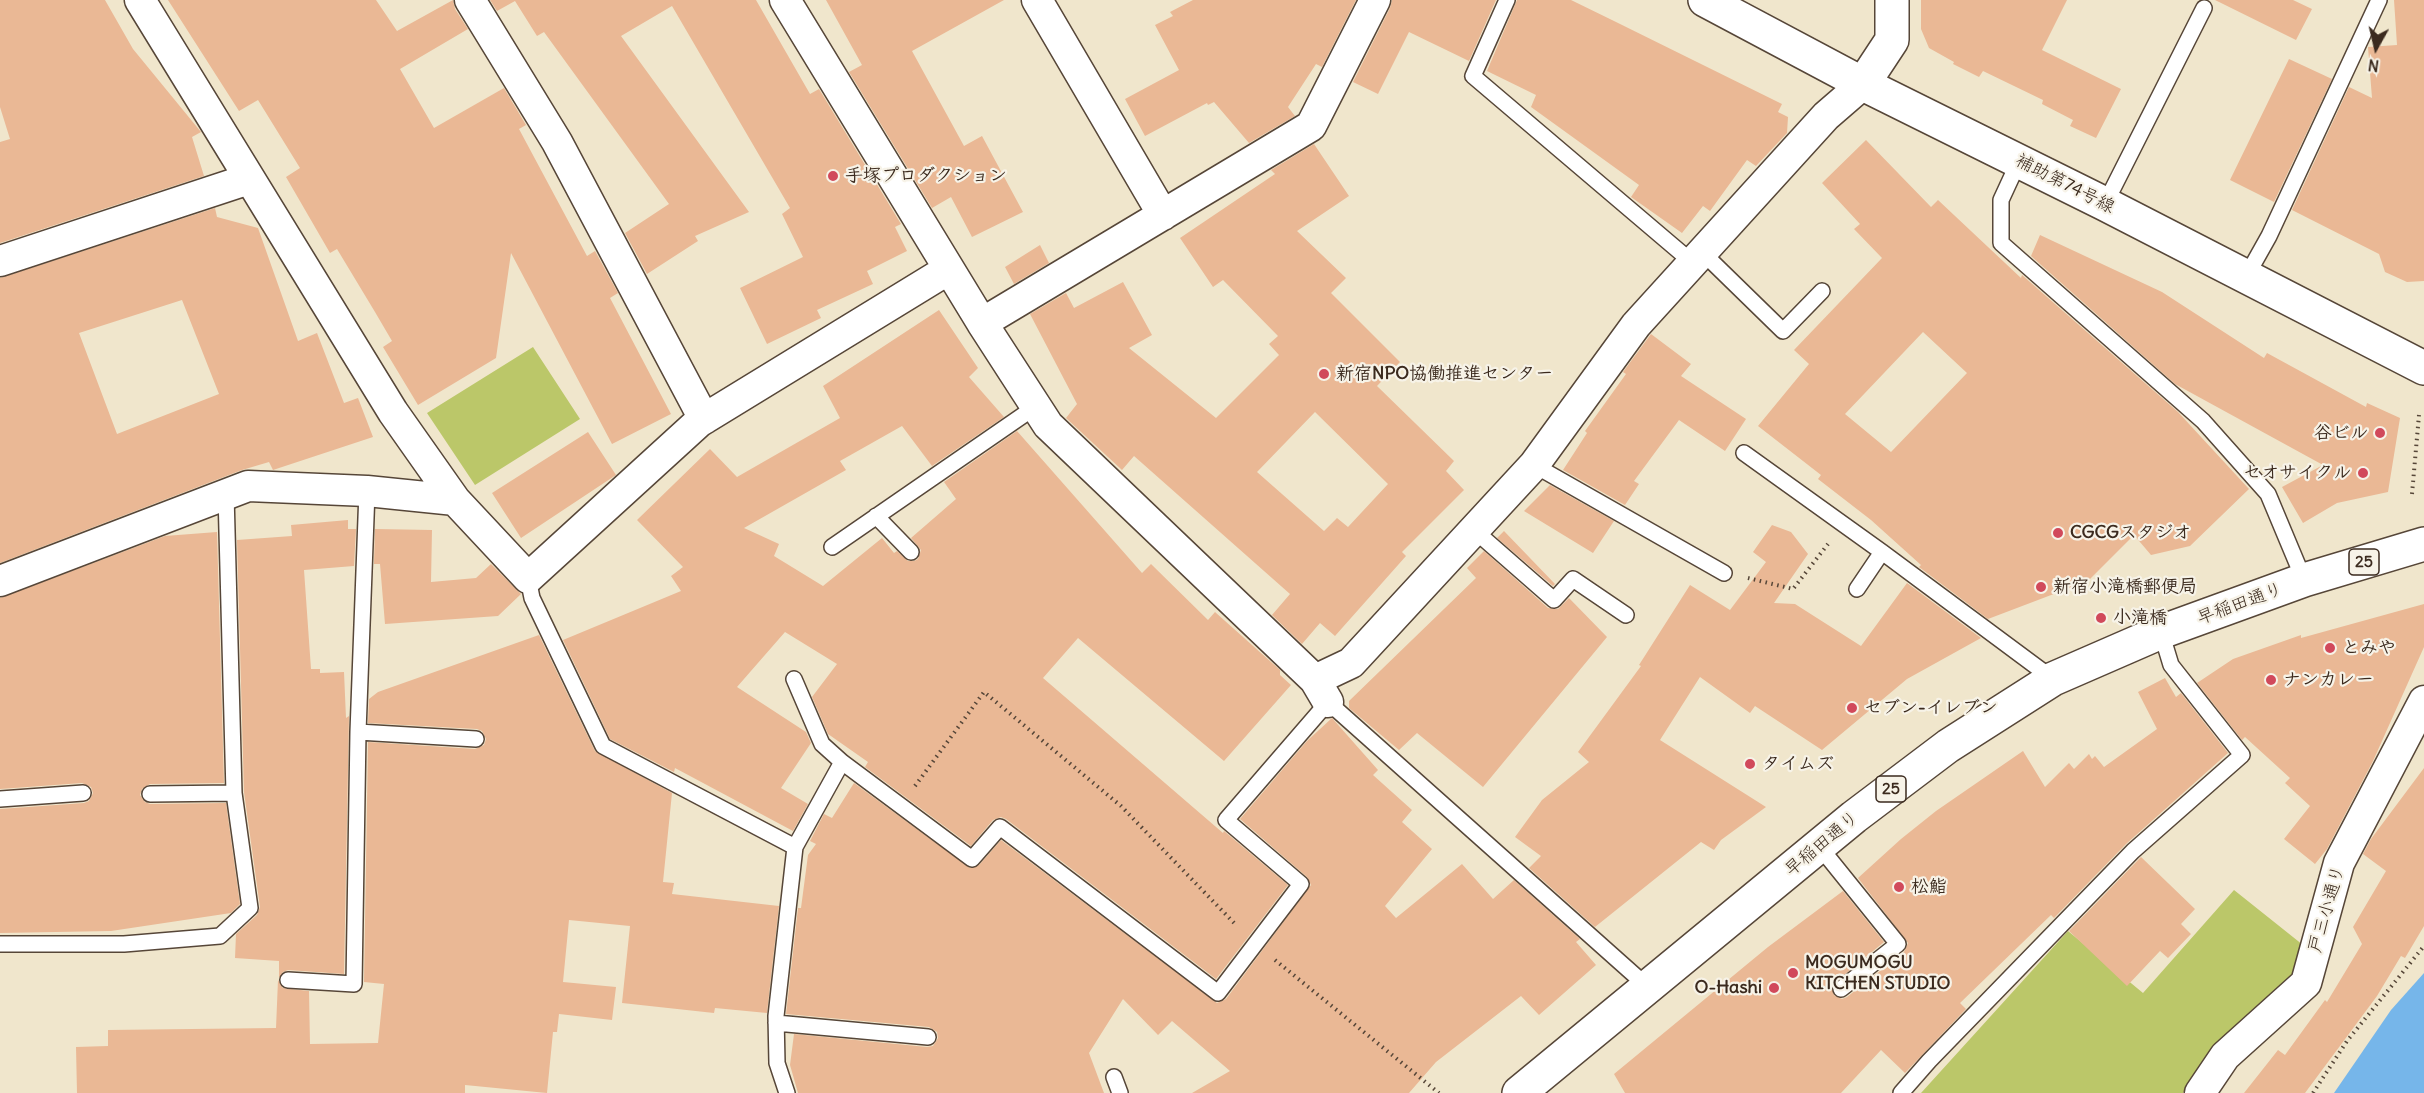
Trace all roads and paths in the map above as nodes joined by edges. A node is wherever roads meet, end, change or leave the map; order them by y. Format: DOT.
graph roads {
  1 [pos="141,0"];
  2 [pos="470,0"];
  3 [pos="785,0"];
  4 [pos="1037,0"];
  5 [pos="1375,0"];
  6 [pos="1507,0"];
  7 [pos="1705,0"];
  8 [pos="1892,0"];
  9 [pos="2379,0"];
  10 [pos="2204,8"];
  11 [pos="1863,84"];
  12 [pos="2019,161"];
  13 [pos="249,179"];
  14 [pos="2105,204"];
  15 [pos="1163,215"];
  16 [pos="1697,258"];
  17 [pos="0,261"];
  18 [pos="949,269"];
  19 [pos="2246,276"];
  20 [pos="1822,291"];
  21 [pos="982,323"];
  22 [pos="2424,368"];
  23 [pos="1035,407"];
  24 [pos="2419,415"];
  25 [pos="704,419"];
  26 [pos="1744,453"];
  27 [pos="1534,465"];
  28 [pos="367,491"];
  29 [pos="226,494"];
  30 [pos="2412,494"];
  31 [pos="454,501"];
  32 [pos="876,516"];
  33 [pos="1844,524"];
  34 [pos="1474,530"];
  35 [pos="2424,544"];
  36 [pos="831,547"];
  37 [pos="911,552"];
  38 [pos="1882,552"];
  39 [pos="1724,573"];
  40 [pos="528,578"];
  41 [pos="2304,580"];
  42 [pos="0,581"];
  43 [pos="1857,589"];
  44 [pos="1626,615"];
  45 [pos="2161,632"];
  46 [pos="794,679"];
  47 [pos="2053,679"];
  48 [pos="1322,691"];
  49 [pos="2424,701"];
  50 [pos="358,732"];
  51 [pos="476,739"];
  52 [pos="842,762"];
  53 [pos="83,793"];
  54 [pos="234,793"];
  55 [pos="150,794"];
  56 [pos="0,799"];
  57 [pos="900,806"];
  58 [pos="1819,846"];
  59 [pos="795,848"];
  60 [pos="0,944"];
  61 [pos="1255,945"];
  62 [pos="2424,946"];
  63 [pos="288,980"];
  64 [pos="1648,988"];
  65 [pos="1841,990"];
  66 [pos="776,1023"];
  67 [pos="928,1037"];
  68 [pos="1114,1077"];
  69 [pos="1534,1090"];
  70 [pos="787,1093"];
  71 [pos="1120,1093"];
  72 [pos="1439,1093"];
  73 [pos="1901,1093"];
  74 [pos="2200,1093"];
  75 [pos="2313,1093"];
  1 -- 13 [label="street"];
  2 -- 25 [label="street"];
  3 -- 18 [label="street"];
  4 -- 15 [label="street"];
  5 -- 15 [label="street"];
  6 -- 16 [label="lane"];
  7 -- 11 [label="main road, 補助第74号線"];
  8 -- 11 [label="main road"];
  9 -- 19 [label="lane"];
  10 -- 14 [label="lane"];
  11 -- 12 [label="main road, 補助第74号線"];
  11 -- 16 [label="street"];
  12 -- 14 [label="main road, 補助第74号線"];
  12 -- 41 [label="lane"];
  13 -- 17 [label="street"];
  13 -- 31 [label="street"];
  14 -- 19 [label="main road, 補助第74号線"];
  15 -- 21 [label="street"];
  16 -- 20 [label="lane"];
  16 -- 27 [label="street"];
  18 -- 21 [label="street"];
  18 -- 25 [label="street"];
  19 -- 22 [label="main road, 補助第74号線"];
  21 -- 23 [label="street"];
  23 -- 32 [label="lane"];
  23 -- 48 [label="street"];
  24 -- 30 [label="path"];
  25 -- 40 [label="street"];
  26 -- 33 [label="lane"];
  27 -- 34 [label="street"];
  27 -- 39 [label="lane"];
  28 -- 29 [label="street"];
  28 -- 31 [label="street"];
  28 -- 50 [label="lane"];
  29 -- 42 [label="street"];
  29 -- 54 [label="lane"];
  31 -- 40 [label="street"];
  32 -- 36 [label="lane"];
  32 -- 37 [label="lane"];
  33 -- 38 [label="lane"];
  33 -- 39 [label="path"];
  34 -- 44 [label="lane"];
  34 -- 48 [label="street"];
  35 -- 41 [label="main road, 早稲田通り / 25"];
  38 -- 43 [label="lane"];
  38 -- 47 [label="lane"];
  40 -- 59 [label="lane"];
  41 -- 45 [label="main road, 早稲田通り / 25"];
  45 -- 47 [label="main road, 早稲田通り / 25"];
  45 -- 73 [label="lane"];
  46 -- 52 [label="lane"];
  47 -- 58 [label="main road, 早稲田通り / 25"];
  48 -- 61 [label="lane"];
  48 -- 64 [label="lane"];
  49 -- 74 [label="street, 戸三小通り"];
  50 -- 51 [label="lane"];
  50 -- 63 [label="lane"];
  52 -- 57 [label="lane"];
  52 -- 59 [label="lane"];
  53 -- 56 [label="lane"];
  54 -- 55 [label="lane"];
  54 -- 60 [label="lane"];
  57 -- 61 [label="lane"];
  57 -- 61 [label="path"];
  58 -- 64 [label="main road, 早稲田通り / 25"];
  58 -- 65 [label="lane"];
  59 -- 66 [label="lane"];
  61 -- 72 [label="path"];
  62 -- 75 [label="path"];
  64 -- 69 [label="main road, 早稲田通り / 25"];
  66 -- 67 [label="lane"];
  66 -- 70 [label="lane"];
  68 -- 71 [label="lane"];
}
